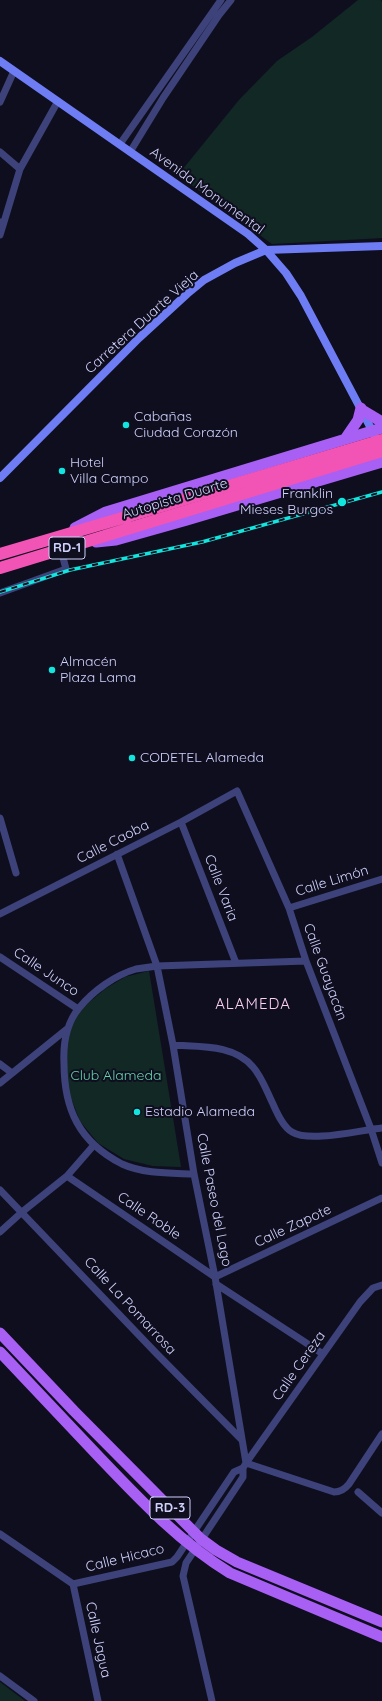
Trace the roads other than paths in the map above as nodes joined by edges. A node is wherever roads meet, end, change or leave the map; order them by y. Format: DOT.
graph roads {
  1 [pos="221,0"];
  2 [pos="231,0"];
  3 [pos="0,61"];
  4 [pos="14,71"];
  5 [pos="58,101"];
  6 [pos="0,102"];
  7 [pos="120,144"];
  8 [pos="0,152"];
  9 [pos="130,152"];
  10 [pos="20,168"];
  11 [pos="2,222"];
  12 [pos="0,235"];
  13 [pos="382,246"];
  14 [pos="266,250"];
  15 [pos="361,409"];
  16 [pos="382,422"];
  17 [pos="377,429"];
  18 [pos="344,440"];
  19 [pos="382,440"];
  20 [pos="382,451"];
  21 [pos="382,462"];
  22 [pos="0,478"];
  23 [pos="131,521"];
  24 [pos="63,535"];
  25 [pos="79,544"];
  26 [pos="61,550"];
  27 [pos="0,554"];
  28 [pos="0,568"];
  29 [pos="0,594"];
  30 [pos="237,791"];
  31 [pos="0,818"];
  32 [pos="181,822"];
  33 [pos="117,854"];
  34 [pos="16,874"];
  35 [pos="382,879"];
  36 [pos="289,908"];
  37 [pos="0,914"];
  38 [pos="0,957"];
  39 [pos="306,961"];
  40 [pos="236,963"];
  41 [pos="157,966"];
  42 [pos="78,1009"];
  43 [pos="68,1028"];
  44 [pos="173,1045"];
  45 [pos="0,1064"];
  46 [pos="12,1073"];
  47 [pos="0,1083"];
  48 [pos="382,1128"];
  49 [pos="371,1129"];
  50 [pos="94,1145"];
  51 [pos="382,1163"];
  52 [pos="194,1174"];
  53 [pos="68,1176"];
  54 [pos="0,1190"];
  55 [pos="382,1198"];
  56 [pos="22,1212"];
  57 [pos="0,1232"];
  58 [pos="216,1280"];
  59 [pos="382,1285"];
  60 [pos="0,1333"];
  61 [pos="0,1352"];
  62 [pos="323,1354"];
  63 [pos="382,1434"];
  64 [pos="242,1440"];
  65 [pos="245,1466"];
  66 [pos="358,1492"];
  67 [pos="382,1513"];
  68 [pos="0,1534"];
  69 [pos="197,1535"];
  70 [pos="190,1546"];
  71 [pos="177,1557"];
  72 [pos="186,1563"];
  73 [pos="73,1584"];
  74 [pos="382,1622"];
  75 [pos="382,1637"];
  76 [pos="0,1676"];
  77 [pos="34,1701"];
  78 [pos="98,1701"];
  79 [pos="212,1701"];
  1 -- 7 [label="street"];
  2 -- 9 [label="street"];
  3 -- 4 [label="main road, Avenida Monumental"];
  4 -- 5 [label="main road, Avenida Monumental"];
  4 -- 6 [label="street"];
  5 -- 7 [label="main road, Avenida Monumental"];
  5 -- 10 [label="street"];
  7 -- 9 [label="main road, Avenida Monumental"];
  8 -- 10 [label="street"];
  9 -- 14 [label="main road, Avenida Monumental"];
  10 -- 11 [label="street"];
  11 -- 12 [label="street"];
  13 -- 14 [label="main road, Carretera Duarte Vieja"];
  14 -- 15 [label="main road, Avenida Monumental"];
  14 -- 22 [label="main road, Carretera Duarte Vieja"];
  15 -- 16 [label="main road"];
  15 -- 17 [label="main road, Avenida Monumental"];
  15 -- 18 [label="main road"];
  17 -- 18 [label="main road, Autopista Duarte"];
  17 -- 20 [label="main road, Avenida Monumental"];
  18 -- 24 [label="main road, Autopista Duarte"];
  19 -- 23 [label="highway, Autopista Duarte / RD-1, bridge"];
  20 -- 23 [label="highway, Autopista Duarte / RD-1"];
  21 -- 25 [label="main road"];
  23 -- 24 [label="highway, Autopista Duarte / RD-1"];
  23 -- 25 [label="highway, Autopista Duarte / RD-1"];
  24 -- 27 [label="highway, Autopista Duarte / RD-1"];
  25 -- 26 [label="highway, Autopista Duarte / RD-1"];
  26 -- 28 [label="highway, Autopista Duarte / RD-1"];
  26 -- 29 [label="street"];
  30 -- 32 [label="street, Calle Caoba"];
  30 -- 36 [label="street, Calle Guayacán"];
  31 -- 34 [label="street"];
  32 -- 33 [label="street, Calle Caoba"];
  32 -- 40 [label="street, Calle Varia"];
  33 -- 37 [label="street, Calle Caoba"];
  33 -- 41 [label="street, Calle Paseo del Lago"];
  35 -- 36 [label="street, Calle Limón"];
  36 -- 39 [label="street, Calle Guayacán"];
  38 -- 42 [label="street, Calle Junco"];
  39 -- 40 [label="street"];
  39 -- 49 [label="street, Calle Guayacán"];
  40 -- 41 [label="street"];
  41 -- 42 [label="street"];
  41 -- 44 [label="street, Calle Paseo del Lago"];
  42 -- 43 [label="street"];
  43 -- 46 [label="street"];
  43 -- 50 [label="street"];
  44 -- 49 [label="street"];
  44 -- 52 [label="street, Calle Paseo del Lago"];
  45 -- 46 [label="street"];
  46 -- 47 [label="street"];
  48 -- 49 [label="street"];
  49 -- 51 [label="street, Calle Guayacán"];
  50 -- 52 [label="street"];
  50 -- 53 [label="street"];
  52 -- 58 [label="street, Calle Paseo del Lago"];
  53 -- 56 [label="street"];
  53 -- 58 [label="street, Calle Roble"];
  54 -- 56 [label="street, Calle La Pomarrosa"];
  55 -- 58 [label="street, Calle Zapote"];
  56 -- 57 [label="street"];
  56 -- 64 [label="street, Calle La Pomarrosa"];
  58 -- 62 [label="street, Calle Roble"];
  58 -- 64 [label="street, Calle Paseo del Lago"];
  59 -- 62 [label="street, Calle Cereza"];
  60 -- 69 [label="main road, RD-3"];
  61 -- 70 [label="main road, RD-3"];
  62 -- 65 [label="street, Calle Cereza"];
  63 -- 65 [label="street"];
  64 -- 65 [label="street, Calle Paseo del Lago"];
  65 -- 69 [label="street, Calle Cereza"];
  66 -- 67 [label="street"];
  68 -- 73 [label="street"];
  69 -- 70 [label="street, Calle Hicaco"];
  69 -- 74 [label="main road, RD-3"];
  70 -- 71 [label="street, Calle Hicaco"];
  70 -- 72 [label="street"];
  70 -- 75 [label="main road, RD-3"];
  71 -- 72 [label="street"];
  71 -- 73 [label="street, Calle Hicaco"];
  72 -- 79 [label="street"];
  73 -- 78 [label="street, Calle Jagua"];
  76 -- 77 [label="street"];
}
